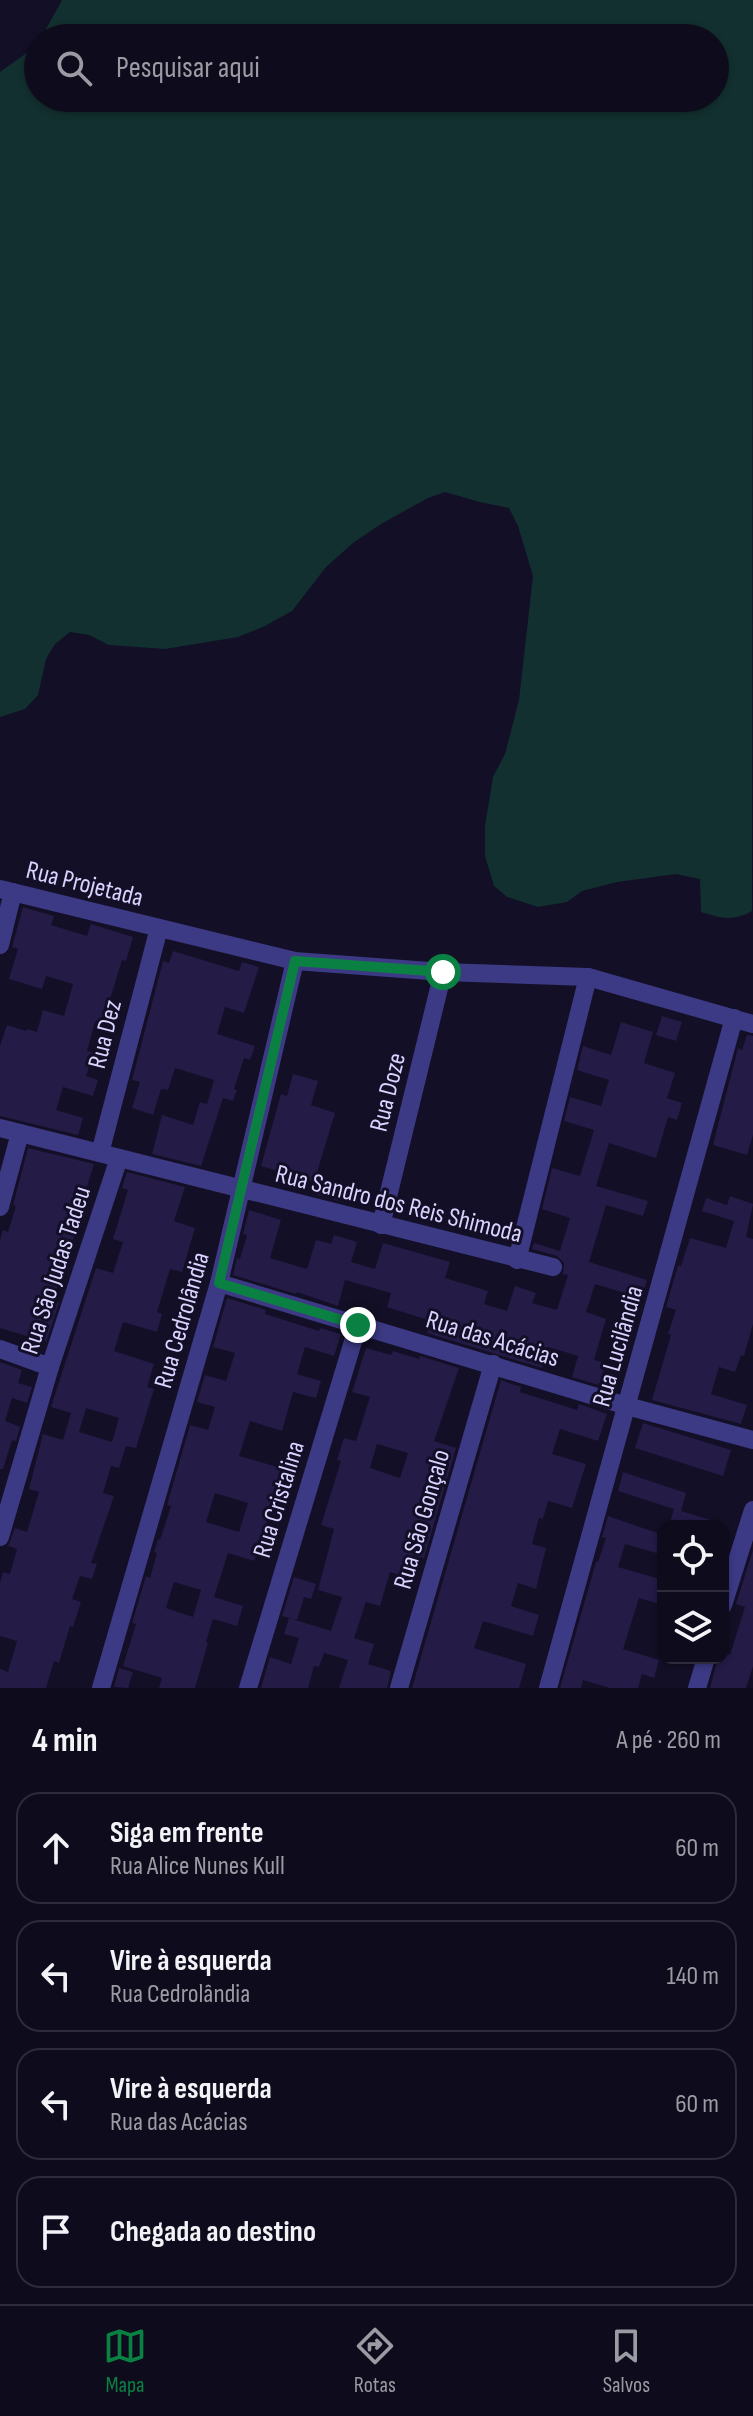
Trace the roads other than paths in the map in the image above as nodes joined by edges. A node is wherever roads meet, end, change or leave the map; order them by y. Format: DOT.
graph roads {
  1 [pos="7,890"];
  2 [pos="159,928"];
  3 [pos="0,945"];
  4 [pos="295,961"];
  5 [pos="443,972"];
  6 [pos="588,977"];
  7 [pos="734,1018"];
  8 [pos="753,1024"];
  9 [pos="0,1128"];
  10 [pos="20,1133"];
  11 [pos="110,1156"];
  12 [pos="242,1190"];
  13 [pos="0,1207"];
  14 [pos="381,1225"];
  15 [pos="517,1260"];
  16 [pos="553,1267"];
  17 [pos="219,1283"];
  18 [pos="358,1325"];
  19 [pos="0,1349"];
  20 [pos="493,1364"];
  21 [pos="50,1367"];
  22 [pos="627,1406"];
  23 [pos="753,1440"];
  24 [pos="753,1510"];
  25 [pos="0,1537"];
  26 [pos="727,1592"];
  27 [pos="704,1664"];
  28 [pos="101,1688"];
  29 [pos="248,1688"];
  30 [pos="399,1688"];
  31 [pos="548,1688"];
  32 [pos="697,1688"];
  1 -- 2 [label="street, Rua Projetada"];
  1 -- 3 [label="street"];
  2 -- 4 [label="street, Rua Projetada"];
  2 -- 11 [label="street, Rua Dez"];
  4 -- 5 [label="street, Rua Projetada"];
  4 -- 12 [label="street, Rua Cedrolândia"];
  5 -- 6 [label="street, Rua Projetada"];
  5 -- 14 [label="street, Rua Doze"];
  6 -- 7 [label="street, Rua Projetada"];
  6 -- 15 [label="street"];
  7 -- 8 [label="street, Rua Projetada"];
  7 -- 22 [label="street, Rua Lucilândia"];
  9 -- 10 [label="street, Rua Sandro dos Reis Shimoda"];
  10 -- 11 [label="street, Rua Sandro dos Reis Shimoda"];
  10 -- 13 [label="street"];
  11 -- 12 [label="street, Rua Sandro dos Reis Shimoda"];
  11 -- 21 [label="street, Rua São Judas Tadeu"];
  12 -- 14 [label="street, Rua Sandro dos Reis Shimoda"];
  12 -- 17 [label="street, Rua Cedrolândia"];
  14 -- 15 [label="street, Rua Sandro dos Reis Shimoda"];
  15 -- 16 [label="street, Rua Sandro dos Reis Shimoda"];
  17 -- 18 [label="street, Rua das Acácias"];
  17 -- 28 [label="street, Rua Cedrolândia"];
  18 -- 20 [label="street, Rua das Acácias"];
  18 -- 29 [label="street, Rua Cristalina"];
  19 -- 21 [label="street"];
  20 -- 22 [label="street, Rua das Acácias"];
  20 -- 30 [label="street, Rua São Gonçalo"];
  21 -- 25 [label="street, Rua São Judas Tadeu"];
  22 -- 23 [label="street, Rua das Acácias"];
  22 -- 31 [label="street, Rua Lucilândia"];
  24 -- 26 [label="street"];
  27 -- 32 [label="street"];
}
